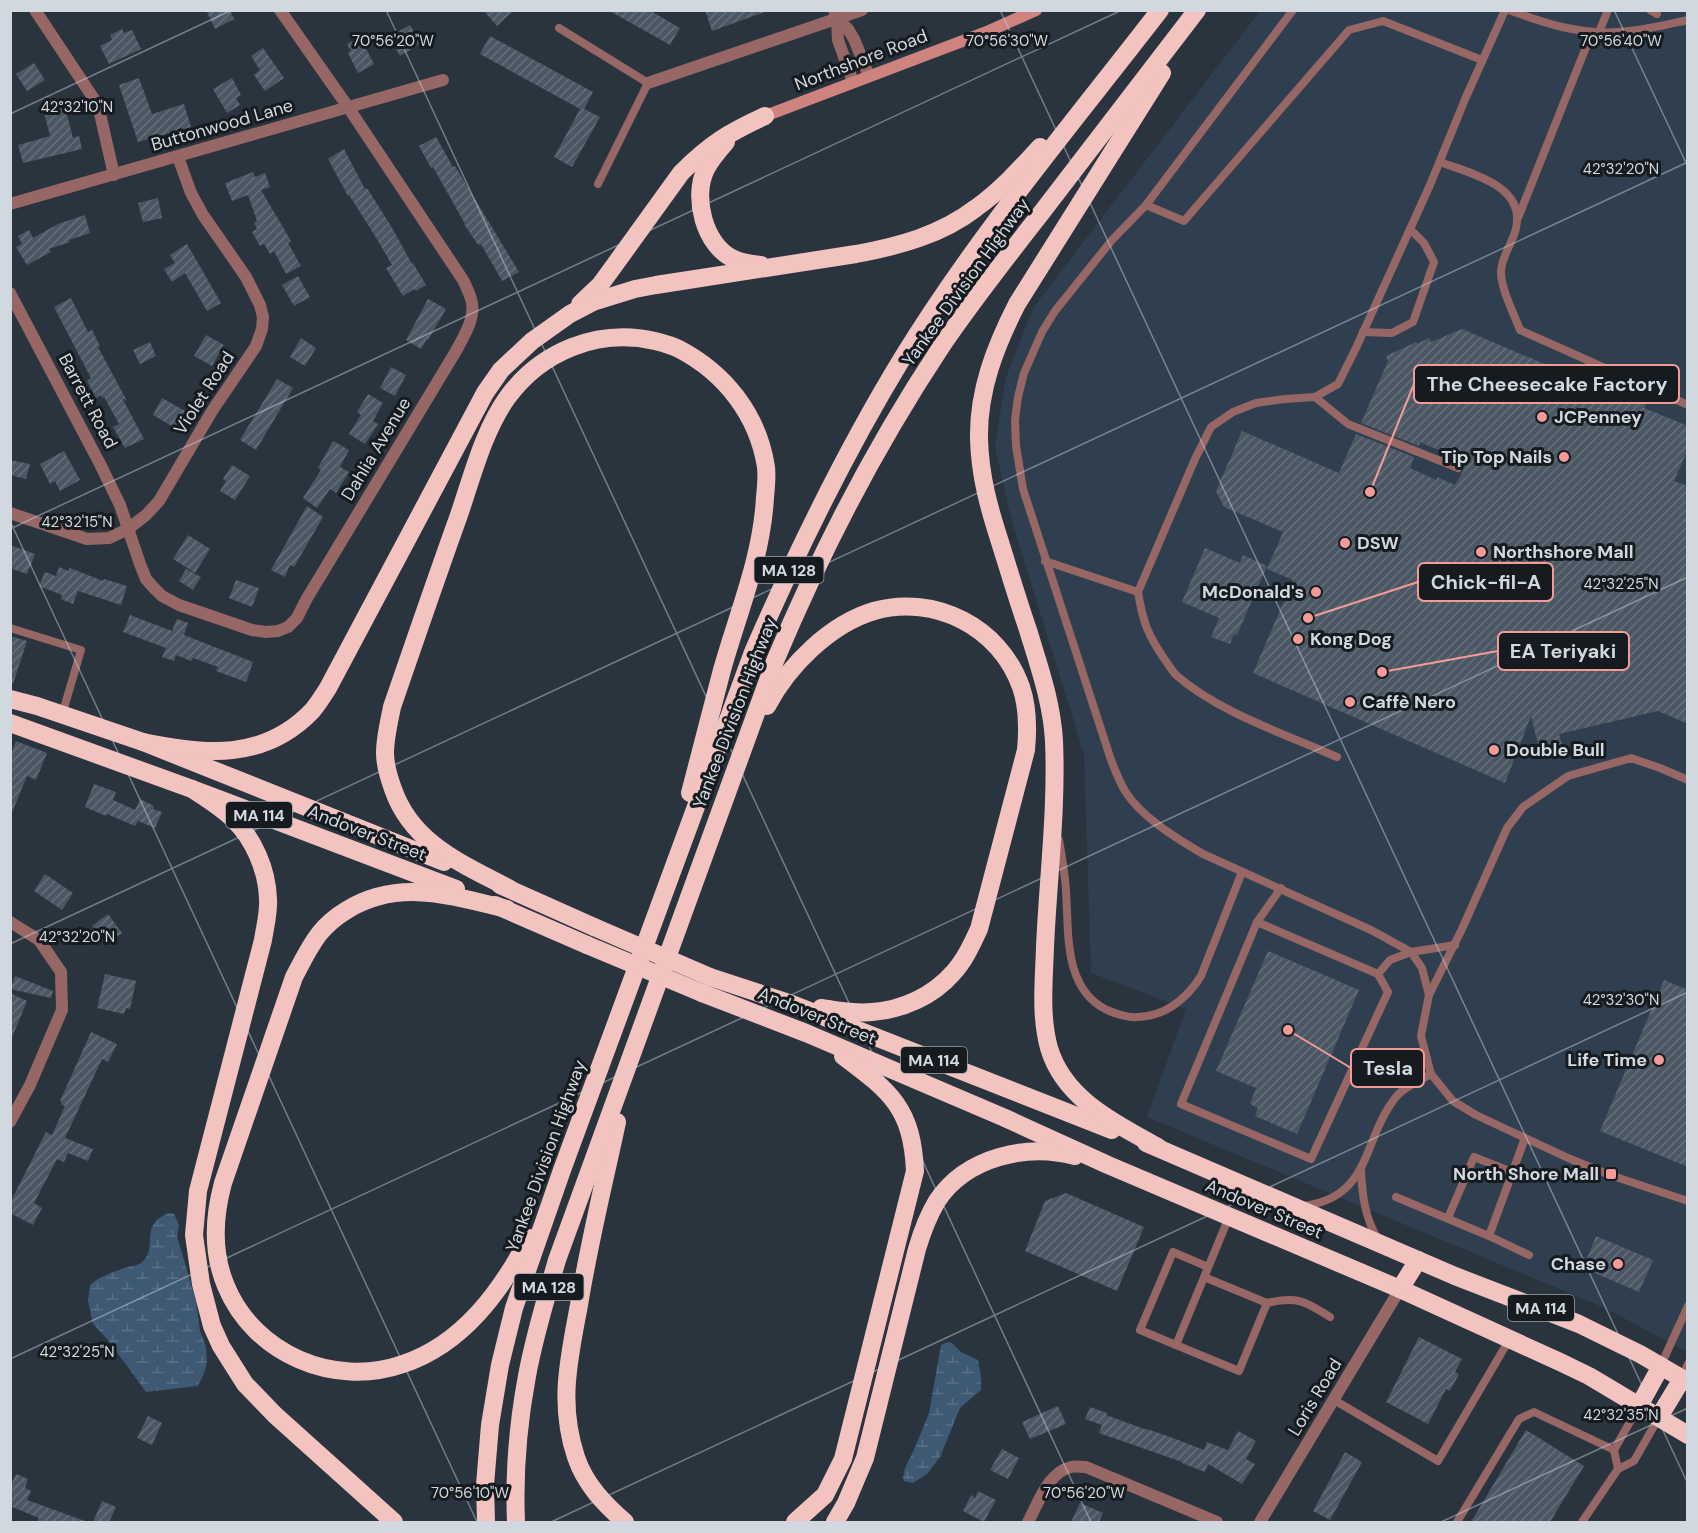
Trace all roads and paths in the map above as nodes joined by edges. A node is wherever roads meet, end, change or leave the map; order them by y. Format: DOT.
graph roads {
  1 [pos="35,10"];
  2 [pos="280,10"];
  3 [pos="862,10"];
  4 [pos="1036,10"];
  5 [pos="1160,10"];
  6 [pos="1199,10"];
  7 [pos="1293,10"];
  8 [pos="1299,10"];
  9 [pos="1507,10"];
  10 [pos="1608,10"];
  11 [pos="836,15"];
  12 [pos="1688,20"];
  13 [pos="1283,25"];
  14 [pos="559,28"];
  15 [pos="1596,32"];
  16 [pos="1141,34"];
  17 [pos="1482,60"];
  18 [pos="869,76"];
  19 [pos="443,80"];
  20 [pos="853,82"];
  21 [pos="648,83"];
  22 [pos="348,107"];
  23 [pos="765,116"];
  24 [pos="178,157"];
  25 [pos="1440,162"];
  26 [pos="114,175"];
  27 [pos="598,184"];
  28 [pos="10,204"];
  29 [pos="1146,205"];
  30 [pos="1518,218"];
  31 [pos="1410,230"];
  32 [pos="781,267"];
  33 [pos="10,293"];
  34 [pos="570,314"];
  35 [pos="1363,332"];
  36 [pos="1316,397"];
  37 [pos="1688,405"];
  38 [pos="1458,468"];
  39 [pos="10,513"];
  40 [pos="128,529"];
  41 [pos="1045,561"];
  42 [pos="1138,592"];
  43 [pos="10,628"];
  44 [pos="10,699"];
  45 [pos="62,715"];
  46 [pos="10,723"];
  47 [pos="143,742"];
  48 [pos="1336,757"];
  49 [pos="1688,780"];
  50 [pos="730,787"];
  51 [pos="192,789"];
  52 [pos="1054,801"];
  53 [pos="674,865"];
  54 [pos="1242,872"];
  55 [pos="1281,888"];
  56 [pos="510,889"];
  57 [pos="507,909"];
  58 [pos="10,922"];
  59 [pos="1257,922"];
  60 [pos="1455,945"];
  61 [pos="1411,952"];
  62 [pos="1378,974"];
  63 [pos="706,985"];
  64 [pos="1429,995"];
  65 [pos="789,1003"];
  66 [pos="806,1033"];
  67 [pos="630,1062"];
  68 [pos="1431,1074"];
  69 [pos="10,1122"];
  70 [pos="1525,1138"];
  71 [pos="1158,1147"];
  72 [pos="1108,1165"];
  73 [pos="1361,1169"];
  74 [pos="562,1170"];
  75 [pos="1512,1172"];
  76 [pos="1396,1197"];
  77 [pos="1687,1201"];
  78 [pos="1294,1206"];
  79 [pos="1229,1217"];
  80 [pos="1448,1218"];
  81 [pos="1489,1236"];
  82 [pos="1380,1244"];
  83 [pos="1529,1255"];
  84 [pos="1418,1260"];
  85 [pos="1208,1267"];
  86 [pos="1204,1277"];
  87 [pos="1400,1289"];
  88 [pos="1267,1303"];
  89 [pos="1688,1306"];
  90 [pos="1330,1317"];
  91 [pos="1510,1339"];
  92 [pos="1176,1345"];
  93 [pos="1661,1366"];
  94 [pos="1686,1375"];
  95 [pos="1334,1400"];
  96 [pos="1639,1406"];
  97 [pos="1659,1417"];
  98 [pos="1688,1435"];
  99 [pos="1614,1450"];
  100 [pos="1618,1469"];
  101 [pos="394,1522"];
  102 [pos="486,1522"];
  103 [pos="516,1522"];
  104 [pos="625,1522"];
  105 [pos="795,1522"];
  106 [pos="835,1522"];
  107 [pos="1028,1522"];
  108 [pos="1217,1522"];
  109 [pos="1260,1522"];
  110 [pos="1457,1522"];
  111 [pos="1581,1522"];
  1 -- 26 [label="street"];
  2 -- 22 [label="street"];
  3 -- 11 [label="street"];
  4 -- 18 [label="street, Northshore Road"];
  5 -- 16 [label="highway, Yankee Division Highway / MA 128"];
  6 -- 50 [label="highway, Yankee Division Highway / MA 128"];
  6 -- 52 [label="highway"];
  7 -- 13 [label="lane"];
  8 -- 13 [label="lane"];
  9 -- 15 [label="lane"];
  9 -- 17 [label="lane"];
  10 -- 15 [label="lane"];
  11 -- 18 [label="street"];
  11 -- 20 [label="street"];
  11 -- 21 [label="street"];
  12 -- 15 [label="lane"];
  13 -- 29 [label="lane"];
  14 -- 21 [label="lane"];
  15 -- 30 [label="lane"];
  16 -- 32 [label="highway"];
  16 -- 53 [label="highway, Yankee Division Highway / MA 128"];
  17 -- 25 [label="lane"];
  17 -- 29 [label="lane"];
  18 -- 20 [label="street, Northshore Road"];
  19 -- 22 [label="street, Buttonwood Lane"];
  20 -- 23 [label="street, Northshore Road"];
  21 -- 27 [label="lane"];
  22 -- 24 [label="street, Buttonwood Lane"];
  22 -- 40 [label="street, Dahlia Avenue"];
  23 -- 32 [label="highway"];
  23 -- 34 [label="highway"];
  24 -- 26 [label="street, Buttonwood Lane"];
  24 -- 40 [label="street, Violet Road"];
  25 -- 30 [label="lane"];
  25 -- 31 [label="lane"];
  26 -- 28 [label="street, Buttonwood Lane"];
  29 -- 41 [label="lane"];
  30 -- 37 [label="lane"];
  31 -- 35 [label="lane"];
  31 -- 35 [label="lane"];
  32 -- 34 [label="highway"];
  33 -- 40 [label="street, Barrett Road"];
  34 -- 47 [label="highway"];
  35 -- 36 [label="lane"];
  36 -- 38 [label="lane"];
  36 -- 42 [label="lane"];
  39 -- 40 [label="street, Violet Road"];
  41 -- 42 [label="lane"];
  41 -- 54 [label="lane"];
  42 -- 48 [label="lane"];
  43 -- 45 [label="lane"];
  44 -- 45 [label="highway, Andover Street / MA 114"];
  45 -- 47 [label="highway, Andover Street / MA 114"];
  46 -- 51 [label="highway, Andover Street / MA 114"];
  47 -- 56 [label="highway, Andover Street / MA 114"];
  49 -- 60 [label="lane"];
  50 -- 65 [label="highway"];
  50 -- 67 [label="highway, Yankee Division Highway / MA 128"];
  51 -- 57 [label="highway, Andover Street / MA 114"];
  51 -- 101 [label="highway"];
  52 -- 54 [label="lane"];
  52 -- 71 [label="highway"];
  53 -- 56 [label="highway"];
  53 -- 74 [label="highway, Yankee Division Highway / MA 128"];
  54 -- 55 [label="lane"];
  55 -- 59 [label="lane"];
  55 -- 61 [label="lane"];
  56 -- 63 [label="highway, Andover Street / MA 114, bridge"];
  57 -- 63 [label="highway, Andover Street / MA 114, bridge"];
  57 -- 74 [label="highway"];
  58 -- 69 [label="street"];
  59 -- 62 [label="lane"];
  59 -- 62 [label="lane"];
  60 -- 61 [label="lane"];
  60 -- 64 [label="lane"];
  61 -- 62 [label="lane"];
  61 -- 64 [label="lane"];
  63 -- 65 [label="highway, Andover Street / MA 114"];
  63 -- 66 [label="highway, Andover Street / MA 114"];
  64 -- 68 [label="lane"];
  65 -- 71 [label="highway, Andover Street / MA 114"];
  66 -- 72 [label="highway, Andover Street / MA 114"];
  66 -- 105 [label="highway"];
  67 -- 103 [label="highway, Yankee Division Highway / MA 128"];
  67 -- 104 [label="highway"];
  68 -- 70 [label="lane"];
  68 -- 73 [label="lane"];
  70 -- 75 [label="lane"];
  70 -- 77 [label="lane"];
  71 -- 78 [label="highway, Andover Street / MA 114"];
  72 -- 79 [label="highway, Andover Street / MA 114"];
  72 -- 106 [label="highway"];
  73 -- 78 [label="lane"];
  73 -- 82 [label="lane"];
  74 -- 102 [label="highway, Yankee Division Highway / MA 128"];
  75 -- 80 [label="lane"];
  75 -- 81 [label="lane"];
  76 -- 80 [label="lane"];
  78 -- 82 [label="highway, Andover Street / MA 114"];
  79 -- 85 [label="lane"];
  79 -- 87 [label="highway, Andover Street / MA 114"];
  80 -- 81 [label="lane"];
  81 -- 83 [label="lane"];
  82 -- 84 [label="highway, Andover Street / MA 114"];
  84 -- 87 [label="highway"];
  84 -- 93 [label="highway, Andover Street / MA 114"];
  85 -- 86 [label="lane"];
  85 -- 92 [label="lane"];
  86 -- 88 [label="lane"];
  86 -- 92 [label="lane"];
  87 -- 91 [label="highway, Andover Street / MA 114"];
  87 -- 95 [label="street, Loris Road"];
  88 -- 90 [label="lane"];
  88 -- 92 [label="lane"];
  89 -- 93 [label="lane"];
  91 -- 95 [label="lane"];
  91 -- 96 [label="highway, Andover Street / MA 114"];
  93 -- 94 [label="highway, Andover Street / MA 114"];
  93 -- 96 [label="highway"];
  94 -- 97 [label="highway"];
  95 -- 109 [label="street, Loris Road"];
  96 -- 97 [label="highway, Andover Street / MA 114"];
  96 -- 99 [label="lane"];
  97 -- 98 [label="highway, Andover Street / MA 114"];
  97 -- 100 [label="lane"];
  99 -- 100 [label="lane"];
  99 -- 110 [label="lane"];
  100 -- 111 [label="lane"];
  107 -- 108 [label="street"];
}
